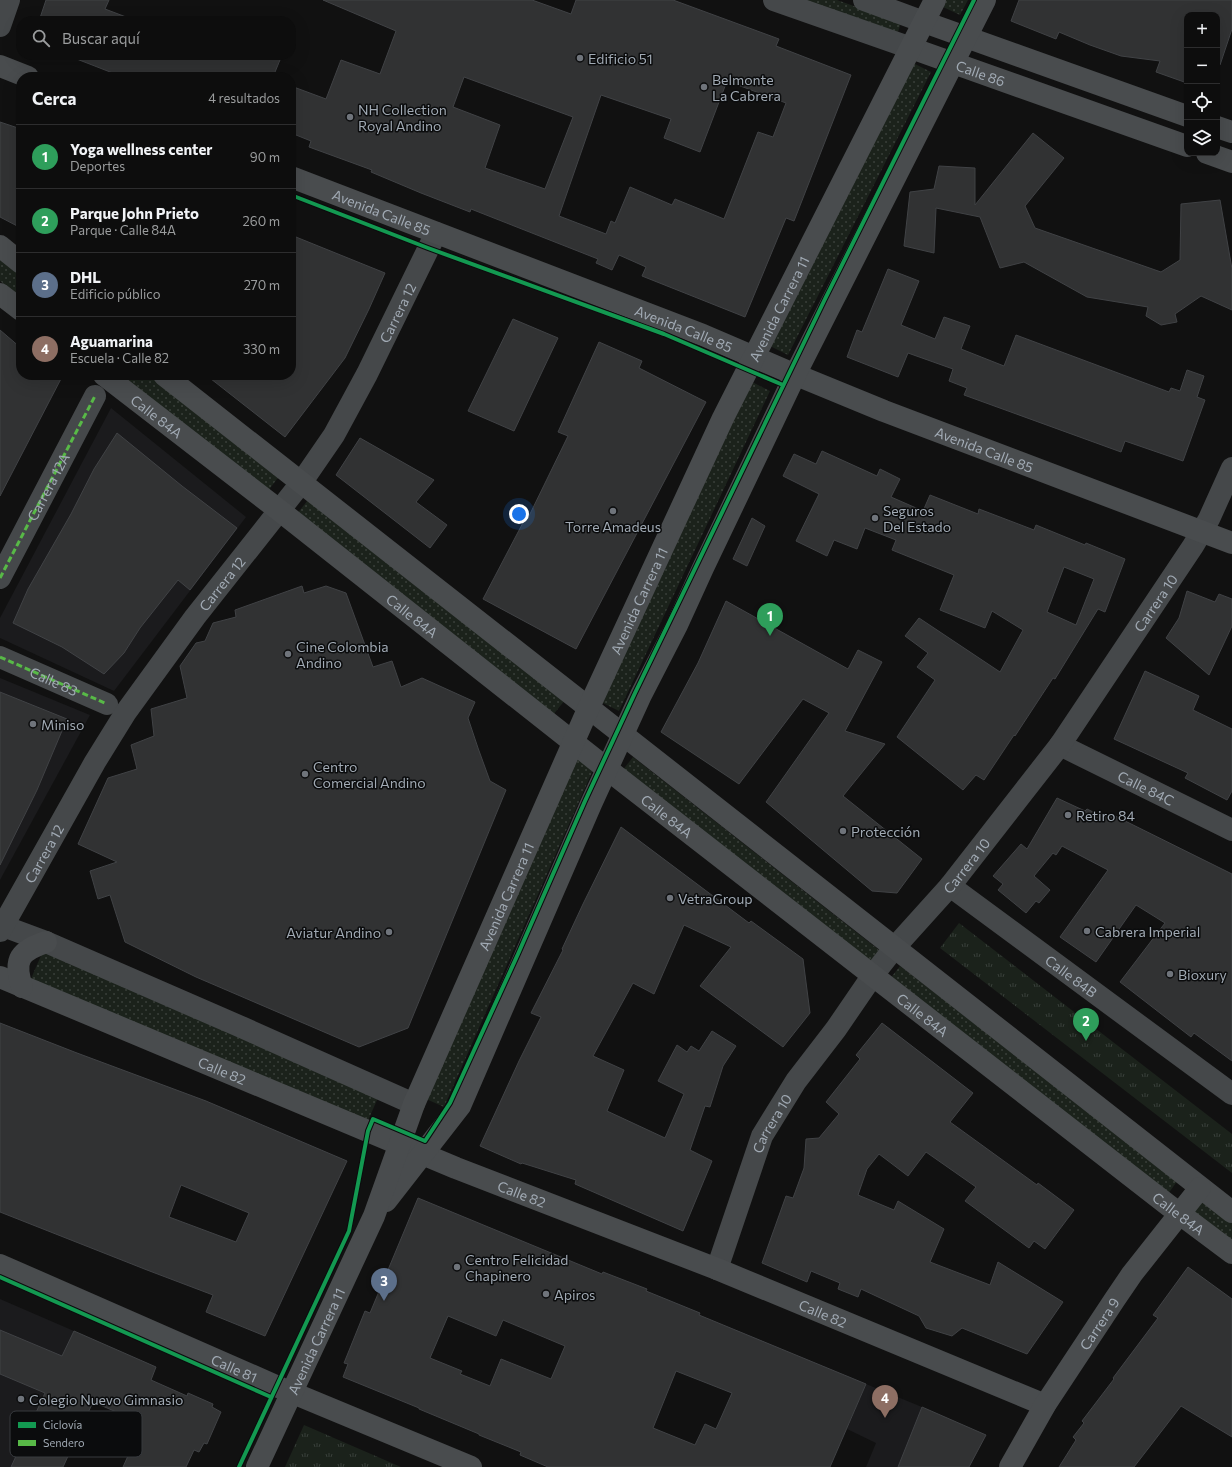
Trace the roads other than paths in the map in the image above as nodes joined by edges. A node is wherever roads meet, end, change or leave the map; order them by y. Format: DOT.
graph roads {
  1 [pos="9,0"];
  2 [pos="774,0"];
  3 [pos="864,0"];
  4 [pos="935,0"];
  5 [pos="985,0"];
  6 [pos="924,22"];
  7 [pos="0,26"];
  8 [pos="967,37"];
  9 [pos="911,48"];
  10 [pos="953,63"];
  11 [pos="0,66"];
  12 [pos="16,72"];
  13 [pos="1184,115"];
  14 [pos="1220,128"];
  15 [pos="1232,132"];
  16 [pos="1184,145"];
  17 [pos="1216,156"];
  18 [pos="1232,162"];
  19 [pos="296,179"];
  20 [pos="436,233"];
  21 [pos="0,246"];
  22 [pos="16,259"];
  23 [pos="0,294"];
  24 [pos="16,306"];
  25 [pos="754,357"];
  26 [pos="796,375"];
  27 [pos="110,380"];
  28 [pos="170,380"];
  29 [pos="96,396"];
  30 [pos="1232,468"];
  31 [pos="301,483"];
  32 [pos="278,510"];
  33 [pos="1202,531"];
  34 [pos="1232,543"];
  35 [pos="0,578"];
  36 [pos="0,657"];
  37 [pos="107,704"];
  38 [pos="589,707"];
  39 [pos="623,734"];
  40 [pos="572,742"];
  41 [pos="1060,745"];
  42 [pos="607,769"];
  43 [pos="1232,830"];
  44 [pos="950,886"];
  45 [pos="2,928"];
  46 [pos="46,942"];
  47 [pos="895,947"];
  48 [pos="873,975"];
  49 [pos="0,977"];
  50 [pos="22,987"];
  51 [pos="1232,1094"];
  52 [pos="414,1104"];
  53 [pos="400,1144"];
  54 [pos="423,1154"];
  55 [pos="1200,1188"];
  56 [pos="1232,1212"];
  57 [pos="1180,1214"];
  58 [pos="374,1216"];
  59 [pos="1232,1253"];
  60 [pos="0,1265"];
  61 [pos="717,1269"];
  62 [pos="292,1393"];
  63 [pos="1045,1405"];
  64 [pos="257,1467"];
  65 [pos="472,1467"];
  66 [pos="1010,1467"];
  1 -- 7 [label="street"];
  2 -- 9 [label="street, Calle 86"];
  3 -- 6 [label="street, Calle 86"];
  4 -- 6 [label="street, Avenida Carrera 11"];
  5 -- 8 [label="street, Avenida Carrera 11"];
  6 -- 8 [label="street, Calle 86"];
  6 -- 9 [label="street, Avenida Carrera 11"];
  8 -- 10 [label="street, Avenida Carrera 11"];
  8 -- 13 [label="street, Calle 86"];
  9 -- 10 [label="street, Calle 86"];
  9 -- 25 [label="street, Avenida Carrera 11"];
  10 -- 16 [label="street, Calle 86"];
  10 -- 26 [label="street, Avenida Carrera 11"];
  11 -- 12 [label="street"];
  14 -- 15 [label="street"];
  17 -- 18 [label="street"];
  19 -- 20 [label="street, Avenida Calle 85"];
  20 -- 25 [label="street, Avenida Calle 85"];
  20 -- 31 [label="street, Carrera 12"];
  21 -- 22 [label="street"];
  23 -- 24 [label="street"];
  25 -- 26 [label="street, Avenida Calle 85"];
  25 -- 38 [label="street, Avenida Carrera 11"];
  26 -- 33 [label="street, Avenida Calle 85"];
  26 -- 39 [label="street, Avenida Carrera 11"];
  27 -- 32 [label="street, Calle 84A"];
  28 -- 31 [label="street"];
  29 -- 35 [label="street, Carrera 12A"];
  30 -- 33 [label="street, Carrera 10"];
  31 -- 32 [label="street, Carrera 12"];
  31 -- 38 [label="street"];
  32 -- 40 [label="street, Calle 84A"];
  32 -- 45 [label="street, Carrera 12"];
  33 -- 34 [label="street, Avenida Calle 85"];
  33 -- 41 [label="street, Carrera 10"];
  36 -- 37 [label="street, Calle 83"];
  38 -- 39 [label="street"];
  38 -- 40 [label="street, Avenida Carrera 11"];
  39 -- 42 [label="street, Avenida Carrera 11"];
  39 -- 47 [label="street"];
  40 -- 42 [label="street, Calle 84A"];
  40 -- 52 [label="street, Avenida Carrera 11"];
  41 -- 43 [label="street, Calle 84C"];
  41 -- 44 [label="street, Carrera 10"];
  42 -- 48 [label="street, Calle 84A"];
  42 -- 54 [label="street, Avenida Carrera 11"];
  44 -- 47 [label="street, Carrera 10"];
  44 -- 51 [label="street, Calle 84B"];
  45 -- 46 [label="street"];
  46 -- 50 [label="street"];
  46 -- 52 [label="street"];
  47 -- 48 [label="street, Carrera 10"];
  47 -- 55 [label="street"];
  48 -- 57 [label="street, Calle 84A"];
  48 -- 61 [label="street, Carrera 10"];
  49 -- 50 [label="street, Calle 82"];
  50 -- 53 [label="street, Calle 82"];
  52 -- 53 [label="street, Avenida Carrera 11"];
  53 -- 54 [label="street, Calle 82"];
  53 -- 58 [label="street, Avenida Carrera 11"];
  54 -- 58 [label="street, Avenida Carrera 11"];
  54 -- 61 [label="street, Calle 82"];
  55 -- 56 [label="street"];
  55 -- 57 [label="street, Carrera 9"];
  57 -- 59 [label="street, Calle 84A"];
  57 -- 63 [label="street, Carrera 9"];
  58 -- 62 [label="street, Avenida Carrera 11"];
  60 -- 62 [label="street, Calle 81"];
  61 -- 63 [label="street, Calle 82"];
  62 -- 64 [label="street, Avenida Carrera 11"];
  62 -- 65 [label="street, Calle 81"];
  63 -- 66 [label="street, Carrera 9"];
}
